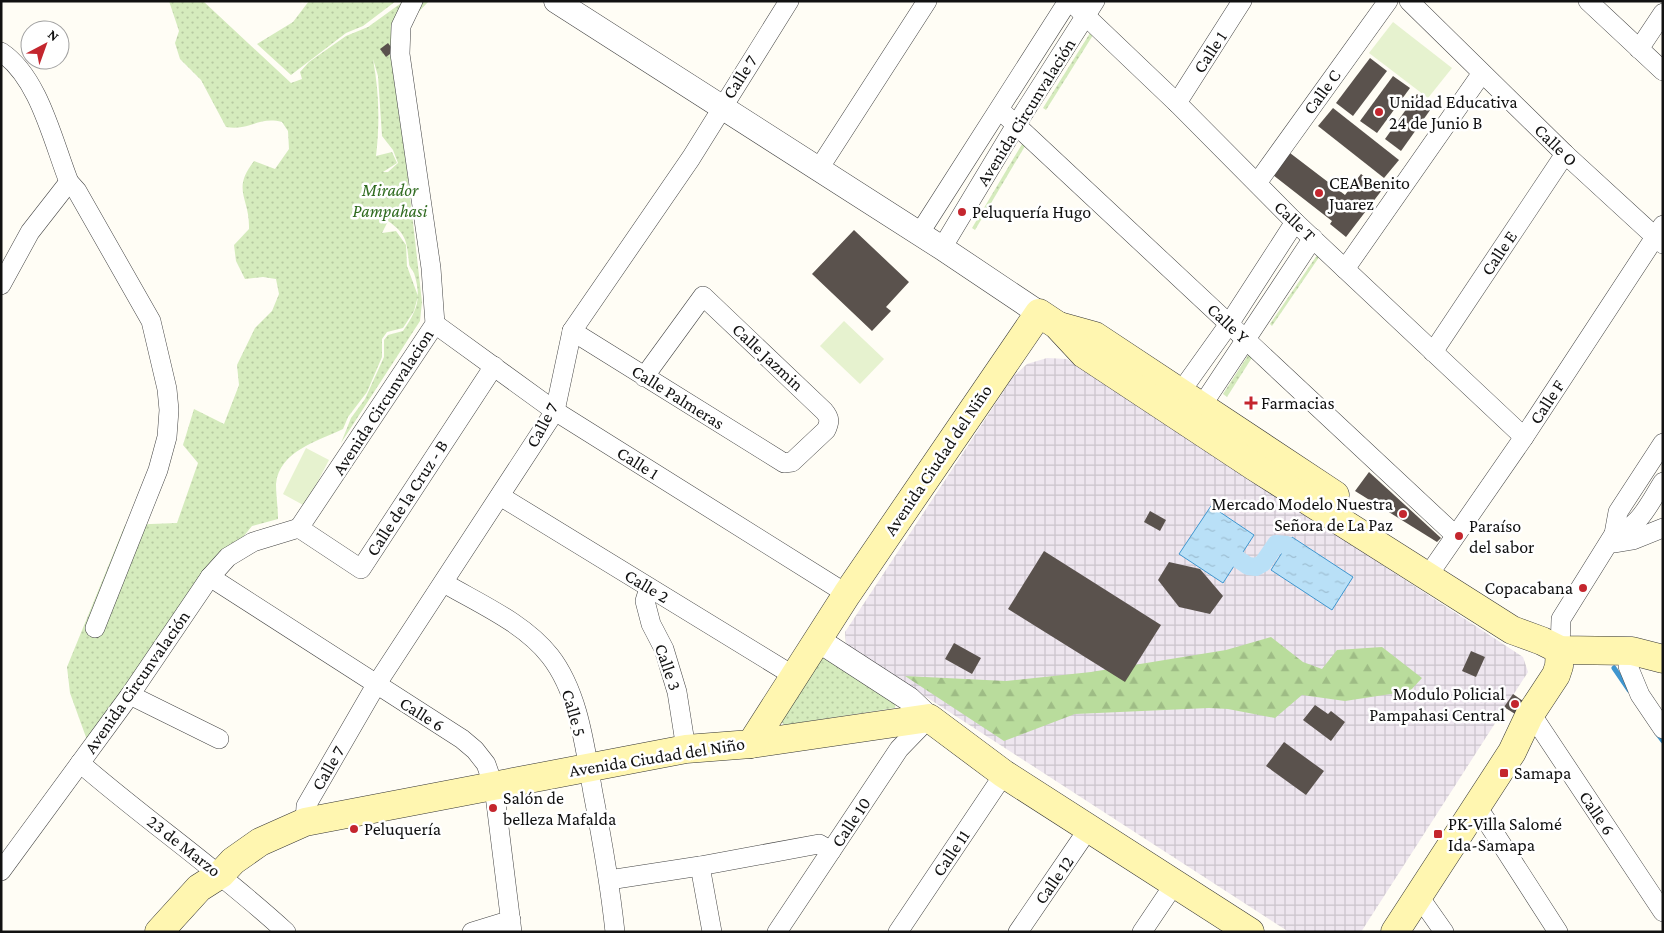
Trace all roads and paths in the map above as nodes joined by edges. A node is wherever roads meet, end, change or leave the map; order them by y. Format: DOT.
graph roads {
  1 [pos="412,1"];
  2 [pos="556,1"];
  3 [pos="789,1"];
  4 [pos="927,1"];
  5 [pos="1069,1"];
  6 [pos="1242,1"];
  7 [pos="1388,1"];
  8 [pos="1409,1"];
  9 [pos="1588,1"];
  10 [pos="1090,9"];
  11 [pos="1663,12"];
  12 [pos="1639,49"];
  13 [pos="1,52"];
  14 [pos="1663,71"];
  15 [pos="1482,73"];
  16 [pos="1177,103"];
  17 [pos="720,107"];
  18 [pos="1000,110"];
  19 [pos="1016,125"];
  20 [pos="1565,154"];
  21 [pos="818,170"];
  22 [pos="69,182"];
  23 [pos="1257,183"];
  24 [pos="1295,222"];
  25 [pos="919,234"];
  26 [pos="1660,235"];
  27 [pos="1313,238"];
  28 [pos="942,248"];
  29 [pos="1345,269"];
  30 [pos="1,285"];
  31 [pos="1048,319"];
  32 [pos="435,324"];
  33 [pos="1229,324"];
  34 [pos="572,331"];
  35 [pos="1247,340"];
  36 [pos="1433,352"];
  37 [pos="494,366"];
  38 [pos="644,377"];
  39 [pos="1185,408"];
  40 [pos="555,411"];
  41 [pos="1524,437"];
  42 [pos="1663,443"];
  43 [pos="784,463"];
  44 [pos="1663,482"];
  45 [pos="500,496"];
  46 [pos="299,528"];
  47 [pos="1663,528"];
  48 [pos="1455,535"];
  49 [pos="1612,537"];
  50 [pos="1432,570"];
  51 [pos="210,577"];
  52 [pos="444,583"];
  53 [pos="649,588"];
  54 [pos="847,594"];
  55 [pos="96,628"];
  56 [pos="818,640"];
  57 [pos="1551,646"];
  58 [pos="1632,651"];
  59 [pos="1663,659"];
  60 [pos="794,676"];
  61 [pos="376,685"];
  62 [pos="130,695"];
  63 [pos="1529,716"];
  64 [pos="929,718"];
  65 [pos="1663,729"];
  66 [pos="219,739"];
  67 [pos="751,744"];
  68 [pos="686,749"];
  69 [pos="80,763"];
  70 [pos="588,768"];
  71 [pos="1004,774"];
  72 [pos="494,787"];
  73 [pos="1474,810"];
  74 [pos="305,822"];
  75 [pos="1089,828"];
  76 [pos="831,851"];
  77 [pos="700,866"];
  78 [pos="1,871"];
  79 [pos="221,874"];
  80 [pos="609,880"];
  81 [pos="1175,883"];
  82 [pos="1416,899"];
  83 [pos="1663,912"];
  84 [pos="511,926"];
  85 [pos="276,928"];
  86 [pos="159,932"];
  87 [pos="472,932"];
  88 [pos="615,932"];
  89 [pos="712,932"];
  90 [pos="777,932"];
  91 [pos="898,932"];
  92 [pos="1018,932"];
  93 [pos="1142,932"];
  94 [pos="1250,932"];
  95 [pos="1395,932"];
  96 [pos="1444,932"];
  97 [pos="1558,932"];
  1 -- 32 [label="street, Avenida Circunvalacion"];
  2 -- 17 [label="street"];
  3 -- 17 [label="street, Calle 7"];
  4 -- 21 [label="street"];
  5 -- 10 [label="street, Calle T"];
  5 -- 18 [label="street, Avenida Circunvalación"];
  6 -- 16 [label="street, Calle 1"];
  7 -- 23 [label="street, Calle C"];
  8 -- 15 [label="street, Calle O"];
  9 -- 12 [label="street"];
  10 -- 16 [label="street, Calle T"];
  10 -- 19 [label="street, Avenida Circunvalación"];
  11 -- 12 [label="street"];
  12 -- 14 [label="street"];
  13 -- 22 [label="street"];
  15 -- 20 [label="street, Calle O"];
  15 -- 29 [label="street"];
  16 -- 23 [label="street, Calle T"];
  17 -- 21 [label="street"];
  17 -- 34 [label="street, Calle 7"];
  18 -- 19 [label="street, Calle Y"];
  18 -- 25 [label="street, Avenida Circunvalación"];
  19 -- 28 [label="street, Avenida Circunvalación"];
  19 -- 33 [label="street, Calle Y"];
  20 -- 26 [label="street, Calle O"];
  20 -- 36 [label="street, Calle E"];
  21 -- 25 [label="street"];
  22 -- 30 [label="street"];
  22 -- 55 [label="street"];
  23 -- 24 [label="street, Calle T"];
  24 -- 27 [label="street, Calle T"];
  24 -- 33 [label="street"];
  25 -- 28 [label="street"];
  26 -- 41 [label="street, Calle F"];
  27 -- 29 [label="street, Calle T"];
  27 -- 35 [label="street"];
  28 -- 31 [label="street"];
  29 -- 36 [label="street, Calle T"];
  31 -- 39 [label="main road"];
  31 -- 54 [label="main road, Avenida Ciudad del Niño"];
  32 -- 37 [label="street, Calle 1"];
  32 -- 46 [label="street, Avenida Circunvalacion"];
  33 -- 35 [label="street, Calle Y"];
  33 -- 39 [label="street"];
  34 -- 38 [label="street, Calle Palmeras"];
  34 -- 40 [label="street, Calle 7"];
  35 -- 39 [label="street"];
  35 -- 48 [label="street, Calle Y"];
  36 -- 41 [label="street, Calle T"];
  37 -- 40 [label="street, Calle 1"];
  37 -- 46 [label="street, Calle de la Cruz - B"];
  38 -- 43 [label="street, Calle Palmeras"];
  38 -- 43 [label="street, Calle Jazmin"];
  39 -- 50 [label="main road"];
  40 -- 45 [label="street, Calle 7"];
  40 -- 54 [label="street, Calle 1"];
  41 -- 48 [label="street, Calle F"];
  42 -- 49 [label="street"];
  44 -- 49 [label="street"];
  45 -- 52 [label="street, Calle 7"];
  45 -- 53 [label="street, Calle 2"];
  46 -- 51 [label="street, Avenida Circunvalación"];
  47 -- 49 [label="street"];
  48 -- 50 [label="street, Calle F"];
  49 -- 57 [label="street"];
  50 -- 57 [label="main road"];
  51 -- 61 [label="street, Calle 6"];
  51 -- 62 [label="street, Avenida Circunvalación"];
  52 -- 61 [label="street, Calle 7"];
  52 -- 70 [label="street, Calle 5"];
  53 -- 60 [label="street, Calle 2"];
  53 -- 68 [label="street, Calle 3"];
  54 -- 56 [label="main road, Avenida Ciudad del Niño"];
  56 -- 60 [label="main road, Avenida Ciudad del Niño"];
  56 -- 64 [label="street"];
  57 -- 58 [label="main road"];
  57 -- 63 [label="main road"];
  58 -- 59 [label="main road"];
  58 -- 65 [label="street"];
  60 -- 67 [label="main road, Avenida Ciudad del Niño"];
  61 -- 72 [label="street, Calle 6"];
  61 -- 74 [label="street, Calle 7"];
  62 -- 66 [label="street"];
  62 -- 69 [label="street, Avenida Circunvalación"];
  63 -- 73 [label="main road"];
  63 -- 83 [label="street, Calle 6"];
  64 -- 67 [label="main road"];
  64 -- 71 [label="main road"];
  64 -- 76 [label="street, Calle 10"];
  67 -- 68 [label="main road, Avenida Ciudad del Niño"];
  68 -- 70 [label="main road, Avenida Ciudad del Niño"];
  69 -- 78 [label="street, Avenida Circunvalación"];
  69 -- 79 [label="street, 23 de Marzo"];
  70 -- 72 [label="main road, Avenida Ciudad del Niño"];
  70 -- 80 [label="street, Calle 5"];
  71 -- 75 [label="main road"];
  71 -- 91 [label="street, Calle 11"];
  72 -- 74 [label="main road, Avenida Ciudad del Niño"];
  72 -- 84 [label="street, Calle 6"];
  73 -- 82 [label="main road"];
  73 -- 97 [label="street"];
  74 -- 79 [label="main road, Avenida Ciudad del Niño"];
  75 -- 81 [label="main road"];
  75 -- 92 [label="street, Calle 12"];
  76 -- 77 [label="street"];
  76 -- 90 [label="street, Calle 10"];
  77 -- 80 [label="street"];
  77 -- 89 [label="street"];
  79 -- 85 [label="street, 23 de Marzo"];
  79 -- 86 [label="main road, Avenida Ciudad del Niño"];
  80 -- 88 [label="street, Calle 5"];
  81 -- 93 [label="street"];
  81 -- 94 [label="main road"];
  82 -- 95 [label="main road"];
  82 -- 96 [label="street"];
  84 -- 87 [label="street"];
}
